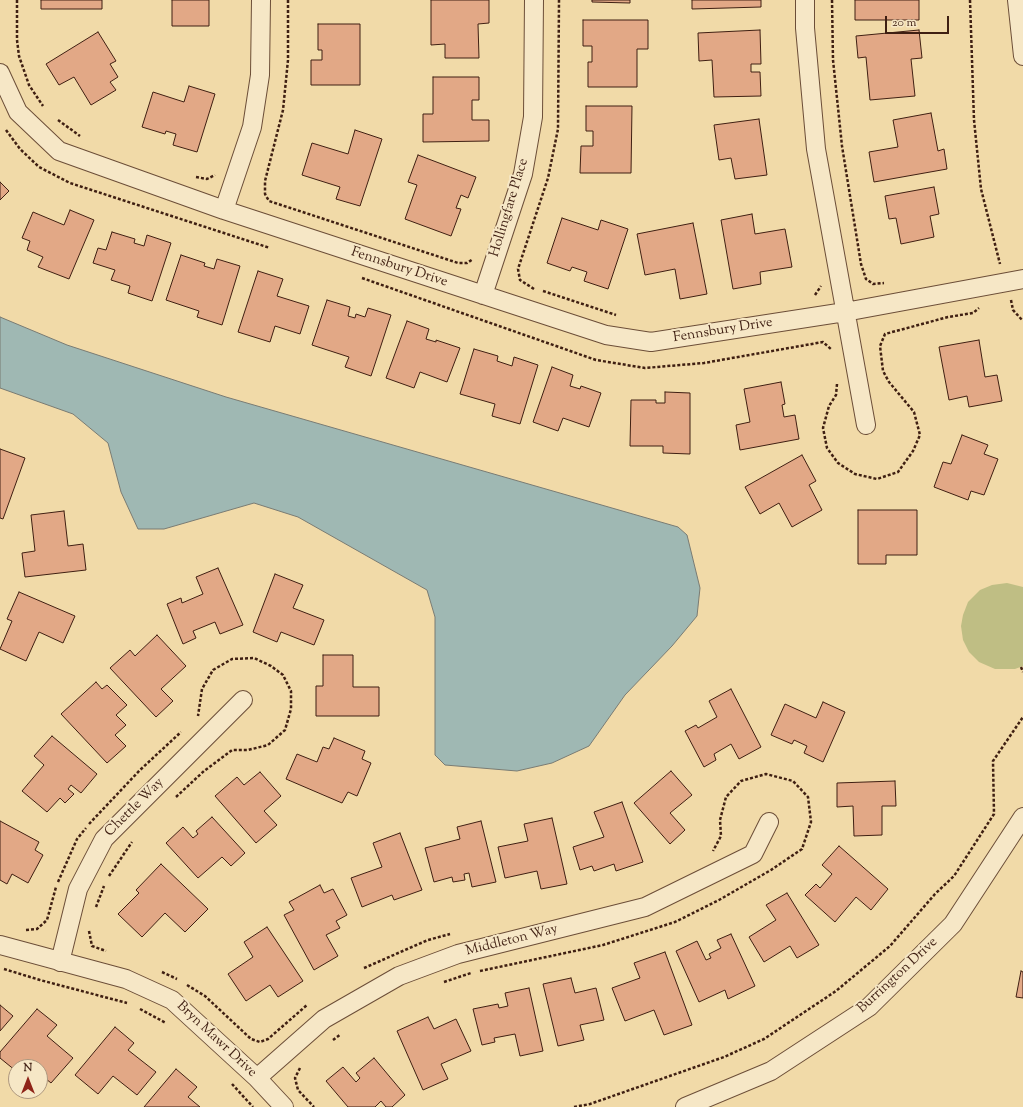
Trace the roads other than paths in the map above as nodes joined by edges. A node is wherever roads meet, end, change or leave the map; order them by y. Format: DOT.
graph roads {
  1 [pos="261,0"];
  2 [pos="534,0"];
  3 [pos="805,0"];
  4 [pos="1017,0"];
  5 [pos="1023,56"];
  6 [pos="0,73"];
  7 [pos="224,210"];
  8 [pos="1014,281"];
  9 [pos="483,295"];
  10 [pos="845,312"];
  11 [pos="866,425"];
  12 [pos="243,700"];
  13 [pos="1023,817"];
  14 [pos="769,822"];
  15 [pos="0,945"];
  16 [pos="60,962"];
  17 [pos="257,1078"];
  18 [pos="284,1107"];
  19 [pos="685,1107"];
  1 -- 7 [label="street"];
  2 -- 9 [label="street, Hollingfare Place"];
  3 -- 10 [label="street"];
  4 -- 5 [label="street"];
  6 -- 7 [label="street, Fennsbury Drive"];
  7 -- 9 [label="street, Fennsbury Drive"];
  8 -- 10 [label="street, Fennsbury Drive"];
  9 -- 10 [label="street, Fennsbury Drive"];
  10 -- 11 [label="street"];
  12 -- 16 [label="street, Chettle Way"];
  13 -- 19 [label="street, Burrington Drive"];
  14 -- 17 [label="street, Middleton Way"];
  15 -- 16 [label="street, Bryn Mawr Drive"];
  16 -- 17 [label="street, Bryn Mawr Drive"];
  17 -- 18 [label="street, Bryn Mawr Drive"];
}
